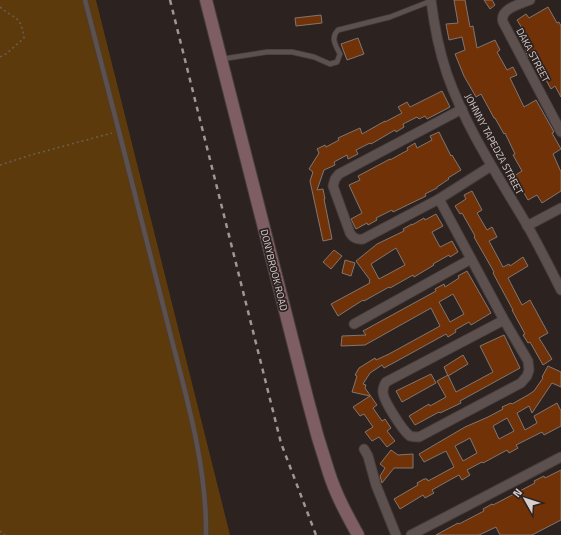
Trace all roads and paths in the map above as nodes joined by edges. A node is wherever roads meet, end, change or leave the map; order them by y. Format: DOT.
graph roads {
  1 [pos="84,0"];
  2 [pos="206,0"];
  3 [pos="431,0"];
  4 [pos="530,0"];
  5 [pos="0,7"];
  6 [pos="0,57"];
  7 [pos="221,59"];
  8 [pos="462,109"];
  9 [pos="119,131"];
  10 [pos="561,132"];
  11 [pos="0,165"];
  12 [pos="491,166"];
  13 [pos="439,199"];
  14 [pos="561,208"];
  15 [pos="527,226"];
  16 [pos="471,259"];
  17 [pos="561,290"];
  18 [pos="504,320"];
  19 [pos="354,324"];
  20 [pos="364,449"];
  21 [pos="561,457"];
  22 [pos="0,531"];
  23 [pos="5,535"];
  24 [pos="206,535"];
  25 [pos="358,535"];
  26 [pos="396,535"];
  27 [pos="411,535"];
  1 -- 9 [label="lane"];
  2 -- 7 [label="street, DONYBROOK ROAD"];
  3 -- 7 [label="lane"];
  3 -- 8 [label="street, JOHNNY TAPEDZA STREET"];
  4 -- 10 [label="street, DAKA STREET"];
  5 -- 6 [label="path"];
  7 -- 25 [label="street, DONYBROOK ROAD"];
  8 -- 12 [label="street, JOHNNY TAPEDZA STREET"];
  8 -- 13 [label="street"];
  9 -- 11 [label="path"];
  9 -- 24 [label="lane"];
  12 -- 13 [label="street"];
  12 -- 15 [label="street, JOHNNY TAPEDZA STREET"];
  13 -- 16 [label="street"];
  14 -- 15 [label="street"];
  15 -- 17 [label="street, JOHNNY TAPEDZA STREET"];
  16 -- 18 [label="street"];
  16 -- 19 [label="street"];
  18 -- 18 [label="street"];
  20 -- 26 [label="street"];
  21 -- 27 [label="street"];
  22 -- 23 [label="path"];
}
